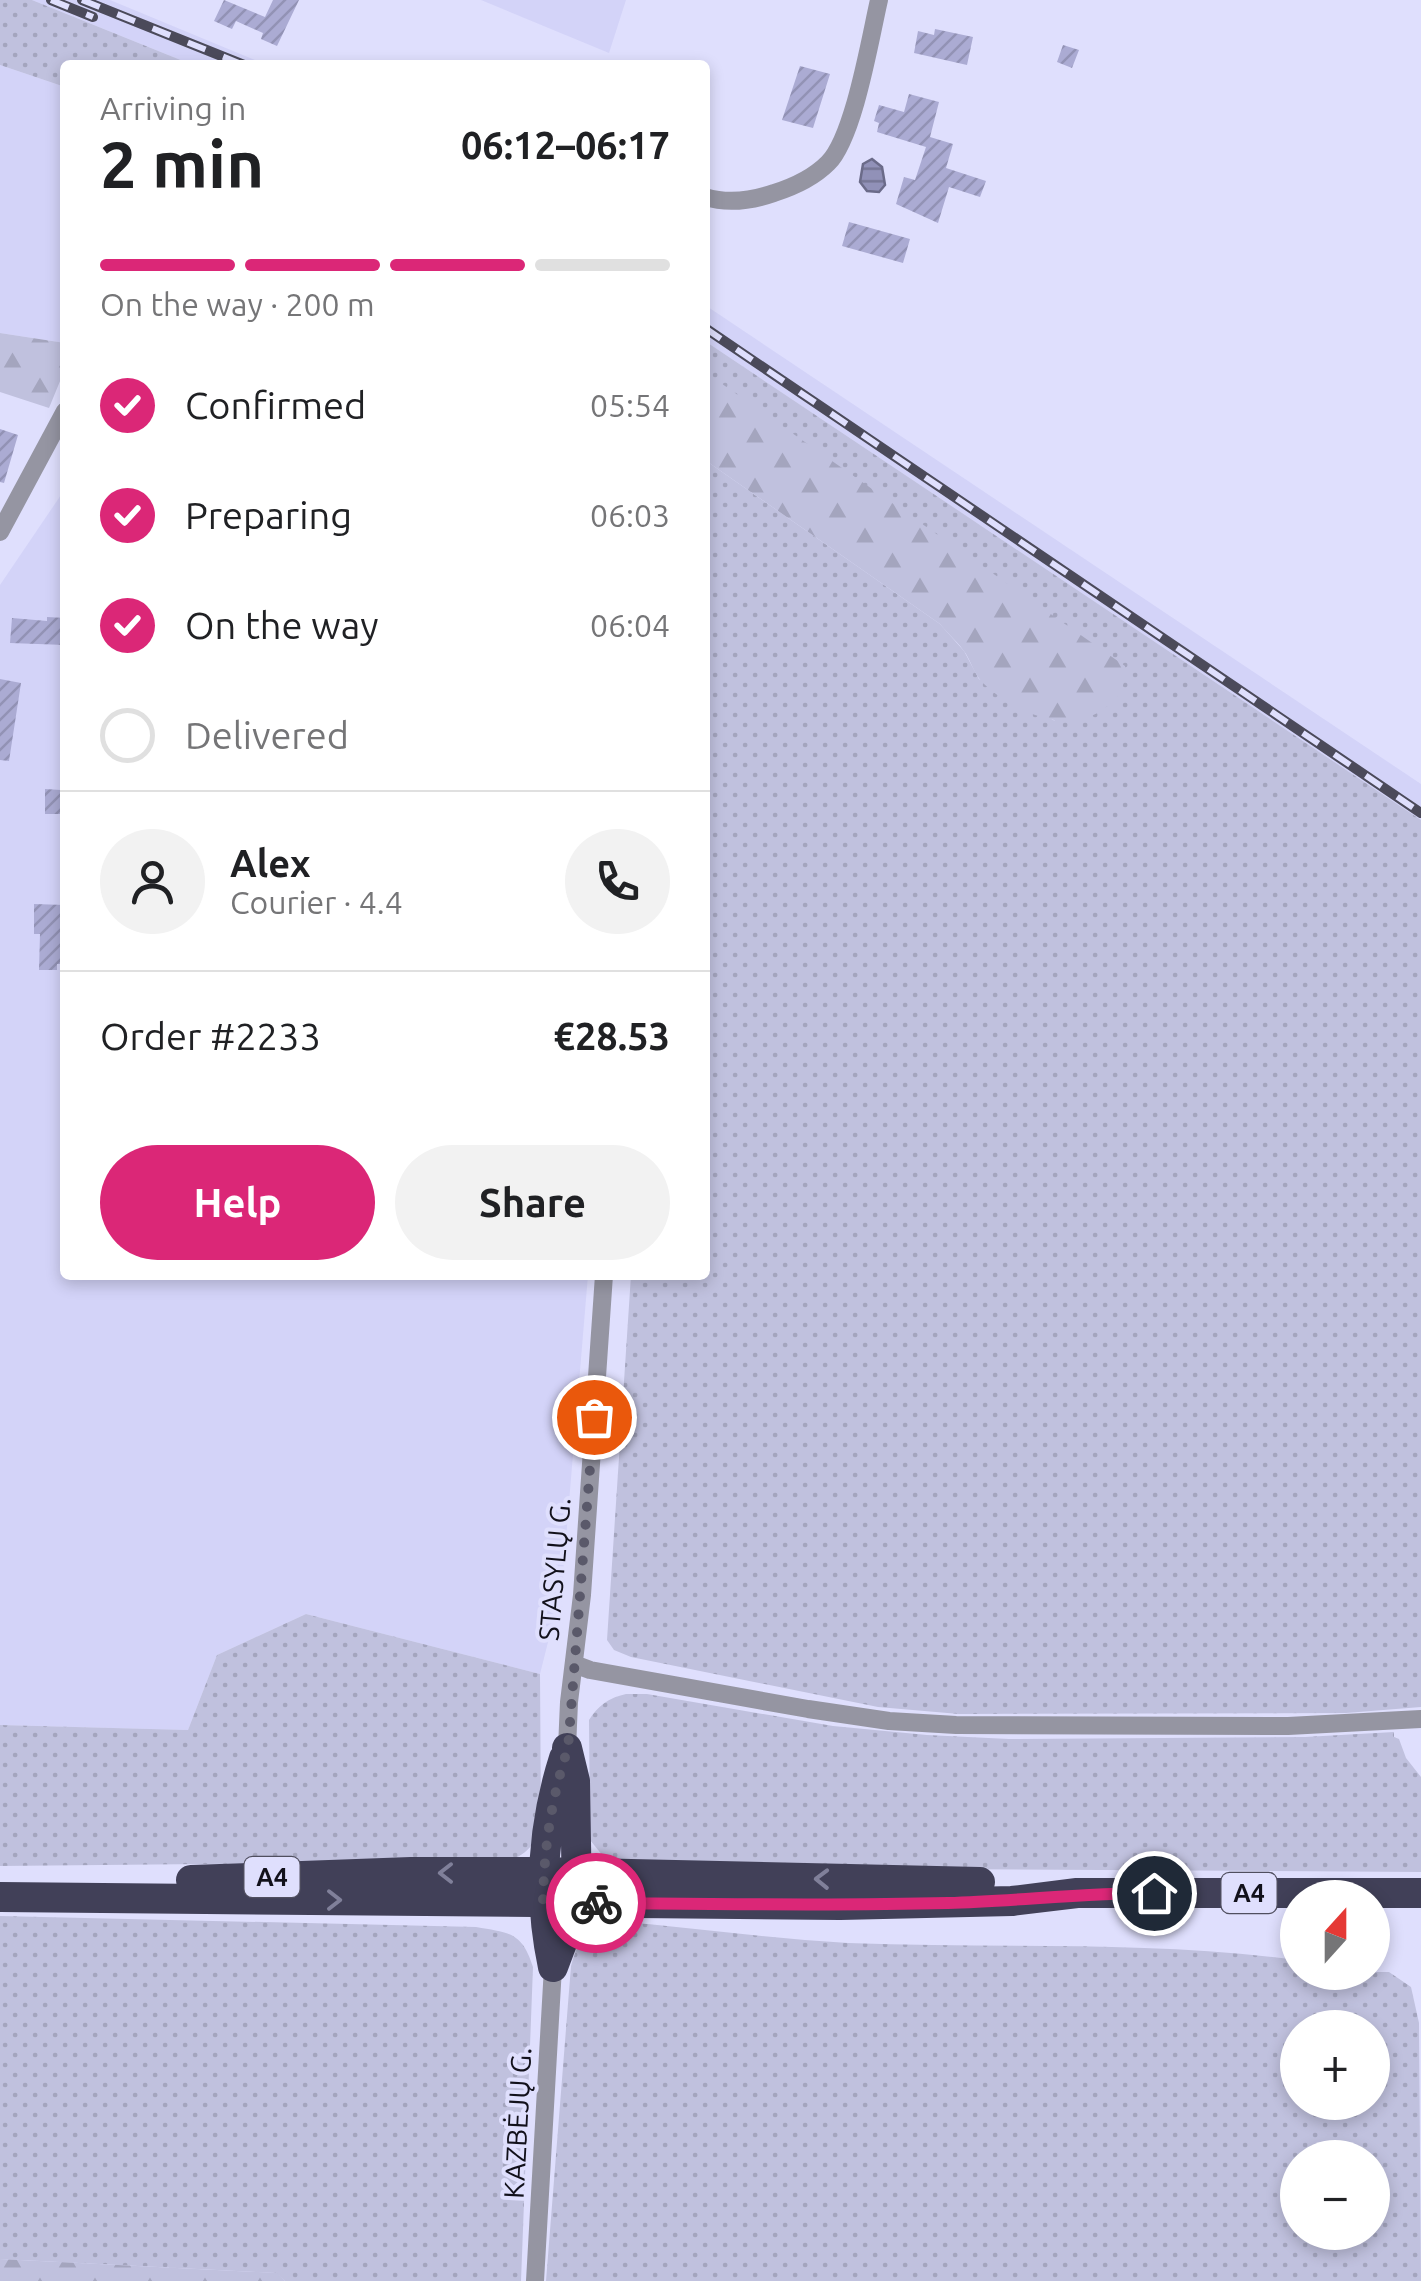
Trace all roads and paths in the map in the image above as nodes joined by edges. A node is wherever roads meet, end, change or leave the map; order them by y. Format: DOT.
graph roads {
  1 [pos="880,0"];
  2 [pos="710,199"];
  3 [pos="724,203"];
  4 [pos="710,212"];
  5 [pos="60,420"];
  6 [pos="0,532"];
  7 [pos="604,1280"];
  8 [pos="574,1664"];
  9 [pos="1421,1720"];
  10 [pos="568,1748"];
  11 [pos="0,1884"];
  12 [pos="543,1887"];
  13 [pos="577,1888"];
  14 [pos="1421,1893"];
  15 [pos="0,1897"];
  16 [pos="553,1967"];
  17 [pos="535,2281"];
  1 -- 3 [label="street"];
  2 -- 3 [label="street"];
  3 -- 4 [label="street"];
  5 -- 6 [label="street"];
  7 -- 8 [label="street, STASYLŲ G."];
  8 -- 9 [label="street"];
  8 -- 10 [label="street, STASYLŲ G."];
  10 -- 12 [label="highway"];
  10 -- 13 [label="highway"];
  12 -- 11 [label="highway, A4, one-way"];
  12 -- 13 [label="highway, A4"];
  15 -- 12 [label="highway, A4, one-way"];
  12 -- 16 [label="highway"];
  13 -- 14 [label="highway, A4"];
  13 -- 16 [label="highway"];
  16 -- 17 [label="street, KAZBĖJŲ G."];
}
